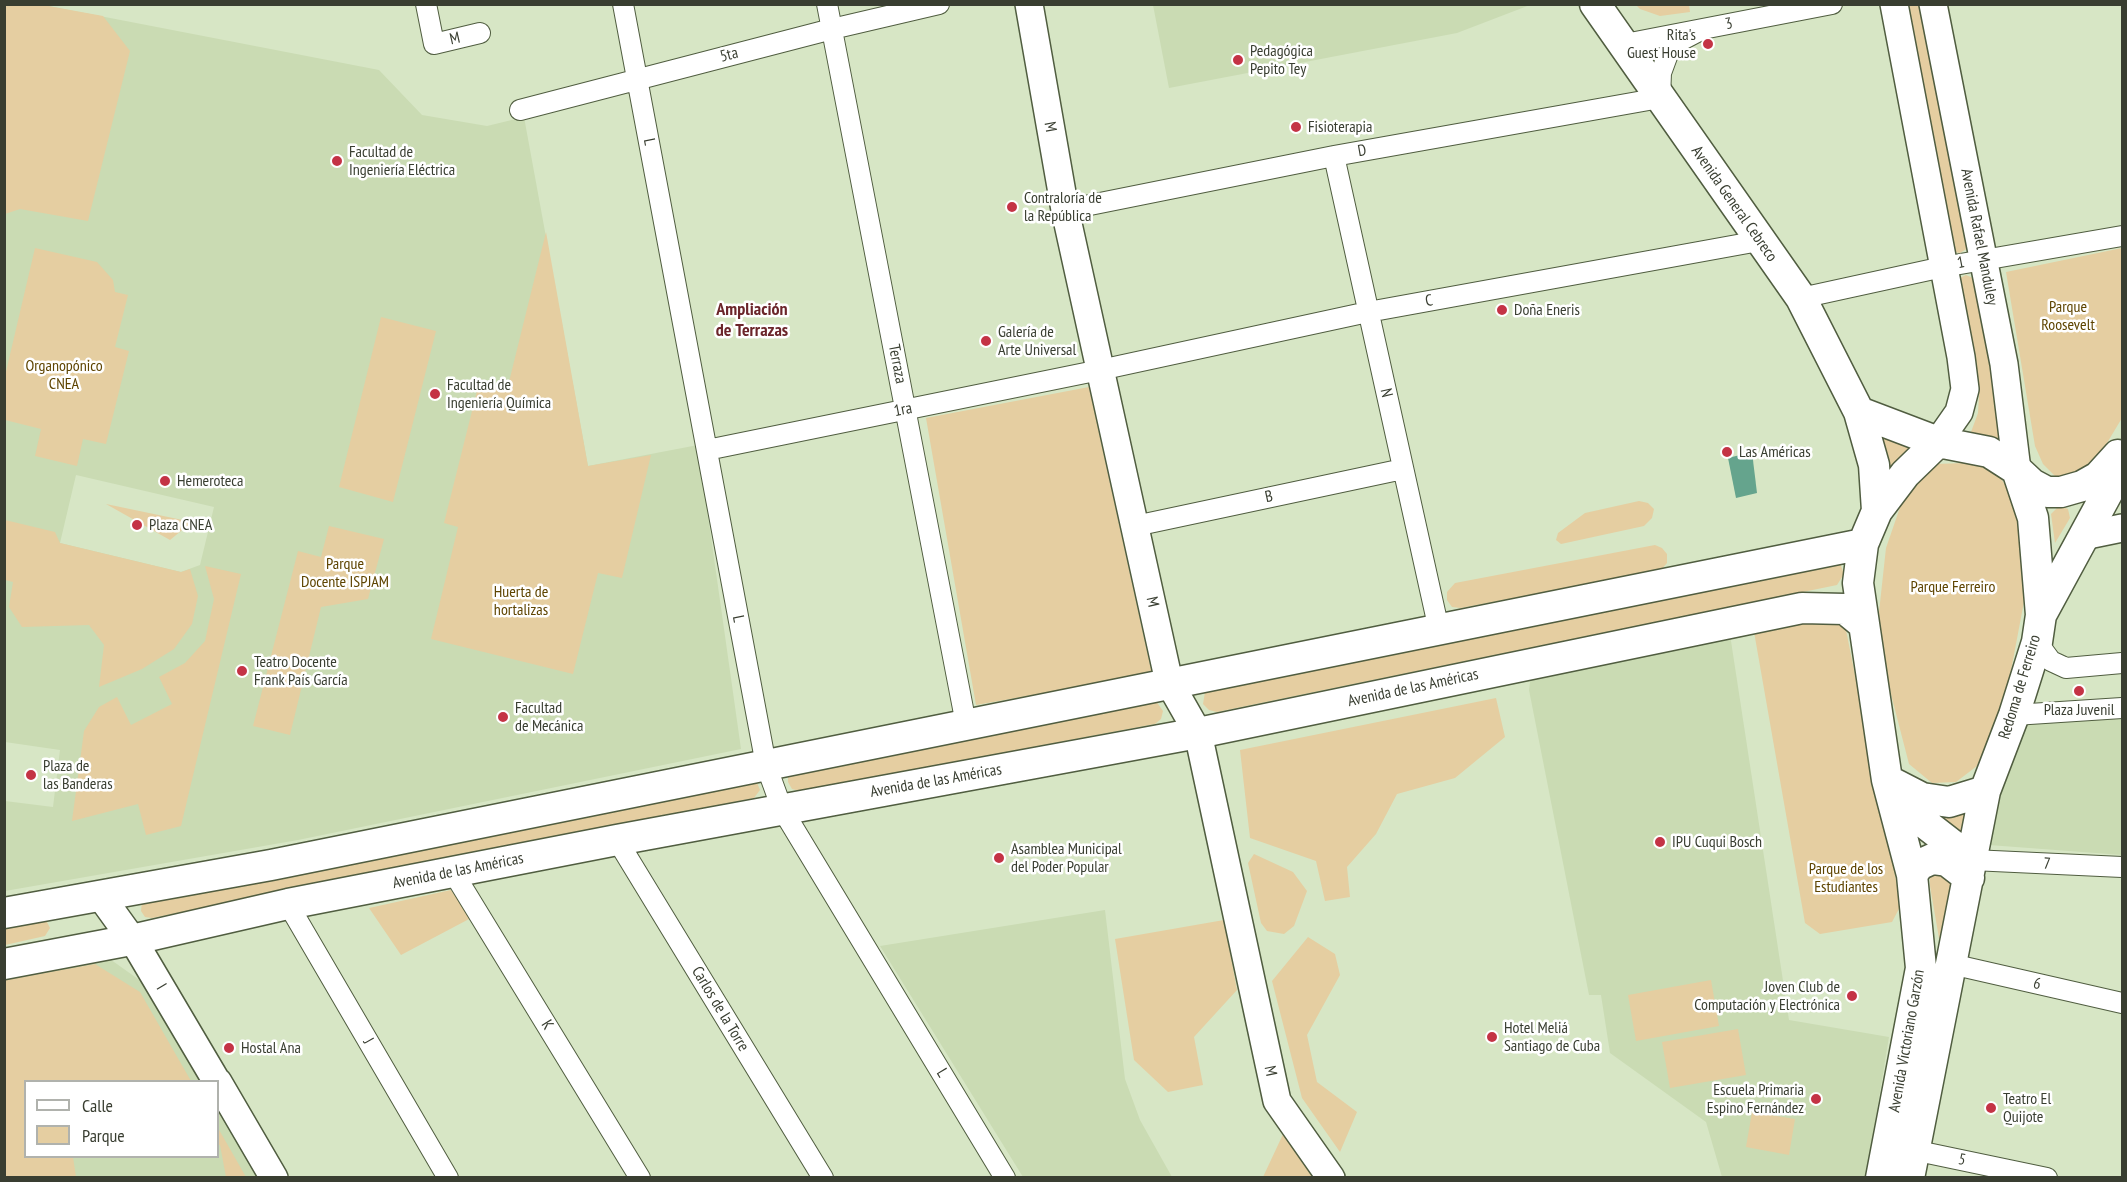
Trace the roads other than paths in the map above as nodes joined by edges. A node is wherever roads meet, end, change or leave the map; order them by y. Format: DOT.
graph roads {
  1 [pos="426,4"];
  2 [pos="623,4"];
  3 [pos="827,4"];
  4 [pos="939,4"];
  5 [pos="1029,4"];
  6 [pos="1832,4"];
  7 [pos="1894,4"];
  8 [pos="1933,4"];
  9 [pos="1598,6"];
  10 [pos="831,29"];
  11 [pos="1701,30"];
  12 [pos="480,33"];
  13 [pos="1625,44"];
  14 [pos="637,78"];
  15 [pos="1660,98"];
  16 [pos="520,110"];
  17 [pos="1334,156"];
  18 [pos="1065,210"];
  19 [pos="2122,237"];
  20 [pos="1759,241"];
  21 [pos="1983,259"];
  22 [pos="1943,267"];
  23 [pos="1801,298"];
  24 [pos="1368,312"];
  25 [pos="1100,370"];
  26 [pos="906,410"];
  27 [pos="1859,412"];
  28 [pos="1938,442"];
  29 [pos="707,450"];
  30 [pos="2122,451"];
  31 [pos="2122,466"];
  32 [pos="1403,469"];
  33 [pos="2018,470"];
  34 [pos="1877,511"];
  35 [pos="1134,526"];
  36 [pos="2122,528"];
  37 [pos="2084,536"];
  38 [pos="1863,544"];
  39 [pos="1862,623"];
  40 [pos="2039,628"];
  41 [pos="1439,630"];
  42 [pos="2122,663"];
  43 [pos="1169,682"];
  44 [pos="2122,708"];
  45 [pos="2014,716"];
  46 [pos="966,724"];
  47 [pos="1198,733"];
  48 [pos="766,765"];
  49 [pos="1889,789"];
  50 [pos="1985,791"];
  51 [pos="782,809"];
  52 [pos="617,840"];
  53 [pos="2122,867"];
  54 [pos="1971,869"];
  55 [pos="453,872"];
  56 [pos="1912,875"];
  57 [pos="100,895"];
  58 [pos="288,904"];
  59 [pos="4,913"];
  60 [pos="131,940"];
  61 [pos="4,964"];
  62 [pos="1951,964"];
  63 [pos="2122,1003"];
  64 [pos="216,1080"];
  65 [pos="219,1085"];
  66 [pos="1911,1164"];
  67 [pos="274,1178"];
  68 [pos="448,1178"];
  69 [pos="640,1178"];
  70 [pos="823,1178"];
  71 [pos="1005,1178"];
  72 [pos="1331,1178"];
  73 [pos="1881,1178"];
  74 [pos="2047,1178"];
  1 -- 12 [label="street, M"];
  2 -- 14 [label="street, L"];
  3 -- 10 [label="street, Terraza"];
  4 -- 10 [label="street, 5ta"];
  5 -- 18 [label="street, M"];
  6 -- 11 [label="street, 3"];
  7 -- 22 [label="street"];
  8 -- 21 [label="street, Avenida Rafael Manduley"];
  9 -- 13 [label="main road, Avenida General Cebreco"];
  10 -- 14 [label="street, 5ta"];
  10 -- 26 [label="street, Terraza"];
  11 -- 13 [label="street, 3"];
  11 -- 15 [label="street"];
  13 -- 15 [label="main road, Avenida General Cebreco"];
  14 -- 16 [label="street, 5ta"];
  14 -- 29 [label="street, L"];
  15 -- 17 [label="street, D"];
  15 -- 20 [label="main road, Avenida General Cebreco"];
  17 -- 18 [label="street, D"];
  17 -- 24 [label="street, N"];
  18 -- 25 [label="street, M"];
  19 -- 21 [label="street, 1"];
  20 -- 23 [label="main road, Avenida General Cebreco"];
  20 -- 24 [label="street, C"];
  21 -- 22 [label="street, 1"];
  21 -- 33 [label="street, Avenida Rafael Manduley"];
  22 -- 23 [label="street, 1"];
  22 -- 28 [label="street"];
  23 -- 27 [label="main road, Avenida General Cebreco"];
  24 -- 25 [label="street, C"];
  24 -- 32 [label="street, N"];
  25 -- 26 [label="street, 1ra"];
  25 -- 35 [label="street, M"];
  26 -- 29 [label="street, 1ra"];
  26 -- 46 [label="street, Terraza"];
  27 -- 28 [label="main road"];
  27 -- 34 [label="main road, Avenida General Cebreco"];
  28 -- 33 [label="main road"];
  28 -- 34 [label="main road"];
  29 -- 48 [label="street, L"];
  30 -- 33 [label="main road"];
  31 -- 37 [label="main road"];
  32 -- 35 [label="street, B"];
  32 -- 41 [label="street, N"];
  33 -- 40 [label="main road, Redoma de Ferreiro"];
  34 -- 38 [label="main road"];
  35 -- 43 [label="street, M"];
  36 -- 37 [label="street"];
  37 -- 40 [label="main road"];
  38 -- 39 [label="main road"];
  38 -- 41 [label="main road"];
  39 -- 47 [label="main road, Avenida de las Américas"];
  39 -- 49 [label="main road"];
  40 -- 42 [label="street"];
  40 -- 45 [label="main road, Redoma de Ferreiro"];
  41 -- 43 [label="main road"];
  43 -- 46 [label="main road"];
  43 -- 47 [label="street, M"];
  44 -- 45 [label="street"];
  45 -- 50 [label="main road, Redoma de Ferreiro"];
  46 -- 48 [label="main road"];
  47 -- 51 [label="main road, Avenida de las Américas"];
  47 -- 72 [label="street, M"];
  48 -- 51 [label="street, L"];
  48 -- 57 [label="main road"];
  49 -- 50 [label="main road"];
  49 -- 54 [label="main road"];
  49 -- 56 [label="main road, Avenida Victoriano Garzón"];
  50 -- 54 [label="main road, Avenida Victoriano Garzón"];
  51 -- 52 [label="main road, Avenida de las Américas"];
  51 -- 71 [label="street, L"];
  52 -- 55 [label="main road, Avenida de las Américas"];
  52 -- 70 [label="street, Carlos de la Torre"];
  53 -- 54 [label="street, 7"];
  54 -- 56 [label="main road"];
  54 -- 62 [label="main road, Avenida Victoriano Garzón"];
  55 -- 58 [label="main road, Avenida de las Américas"];
  55 -- 69 [label="street, K"];
  56 -- 73 [label="main road, Avenida Victoriano Garzón"];
  57 -- 59 [label="main road"];
  57 -- 60 [label="street, I"];
  58 -- 60 [label="main road, Avenida de las Américas"];
  58 -- 68 [label="street, J"];
  60 -- 61 [label="main road, Avenida de las Américas"];
  60 -- 64 [label="street, I"];
  62 -- 63 [label="street, 6"];
  62 -- 66 [label="main road, Avenida Victoriano Garzón"];
  65 -- 67 [label="street, I"];
  66 -- 74 [label="street, 5"];
}
